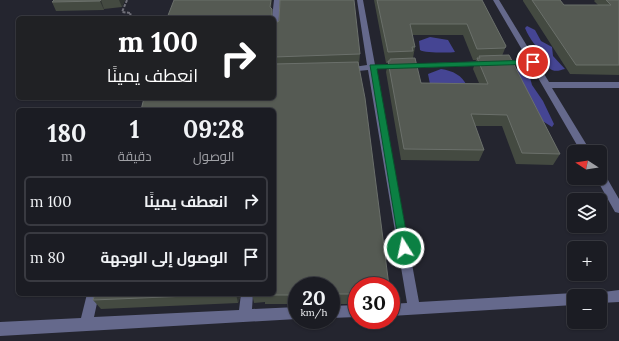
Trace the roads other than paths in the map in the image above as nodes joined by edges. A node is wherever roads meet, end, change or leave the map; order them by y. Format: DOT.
graph roads {
  1 [pos="277,0"];
  2 [pos="360,0"];
  3 [pos="496,0"];
  4 [pos="276,16"];
  5 [pos="533,62"];
  6 [pos="373,67"];
  7 [pos="338,70"];
  8 [pos="546,85"];
  9 [pos="619,85"];
  10 [pos="582,145"];
  11 [pos="605,185"];
  12 [pos="619,209"];
  13 [pos="93,296"];
  14 [pos="247,296"];
  15 [pos="619,296"];
  16 [pos="607,297"];
  17 [pos="567,299"];
  18 [pos="414,309"];
  19 [pos="400,310"];
  20 [pos="288,313"];
  21 [pos="245,315"];
  22 [pos="86,324"];
  23 [pos="0,329"];
  1 -- 4 [label="street"];
  2 -- 6 [label="street"];
  3 -- 5 [label="street"];
  5 -- 6 [label="street"];
  5 -- 8 [label="street"];
  6 -- 7 [label="street"];
  6 -- 18 [label="street"];
  8 -- 9 [label="street"];
  8 -- 10 [label="street"];
  11 -- 12 [label="street"];
  13 -- 22 [label="street"];
  14 -- 21 [label="street"];
  15 -- 16 [label="street"];
  17 -- 18 [label="street"];
  18 -- 19 [label="street"];
  20 -- 21 [label="street"];
  21 -- 22 [label="street"];
  22 -- 23 [label="street"];
}
